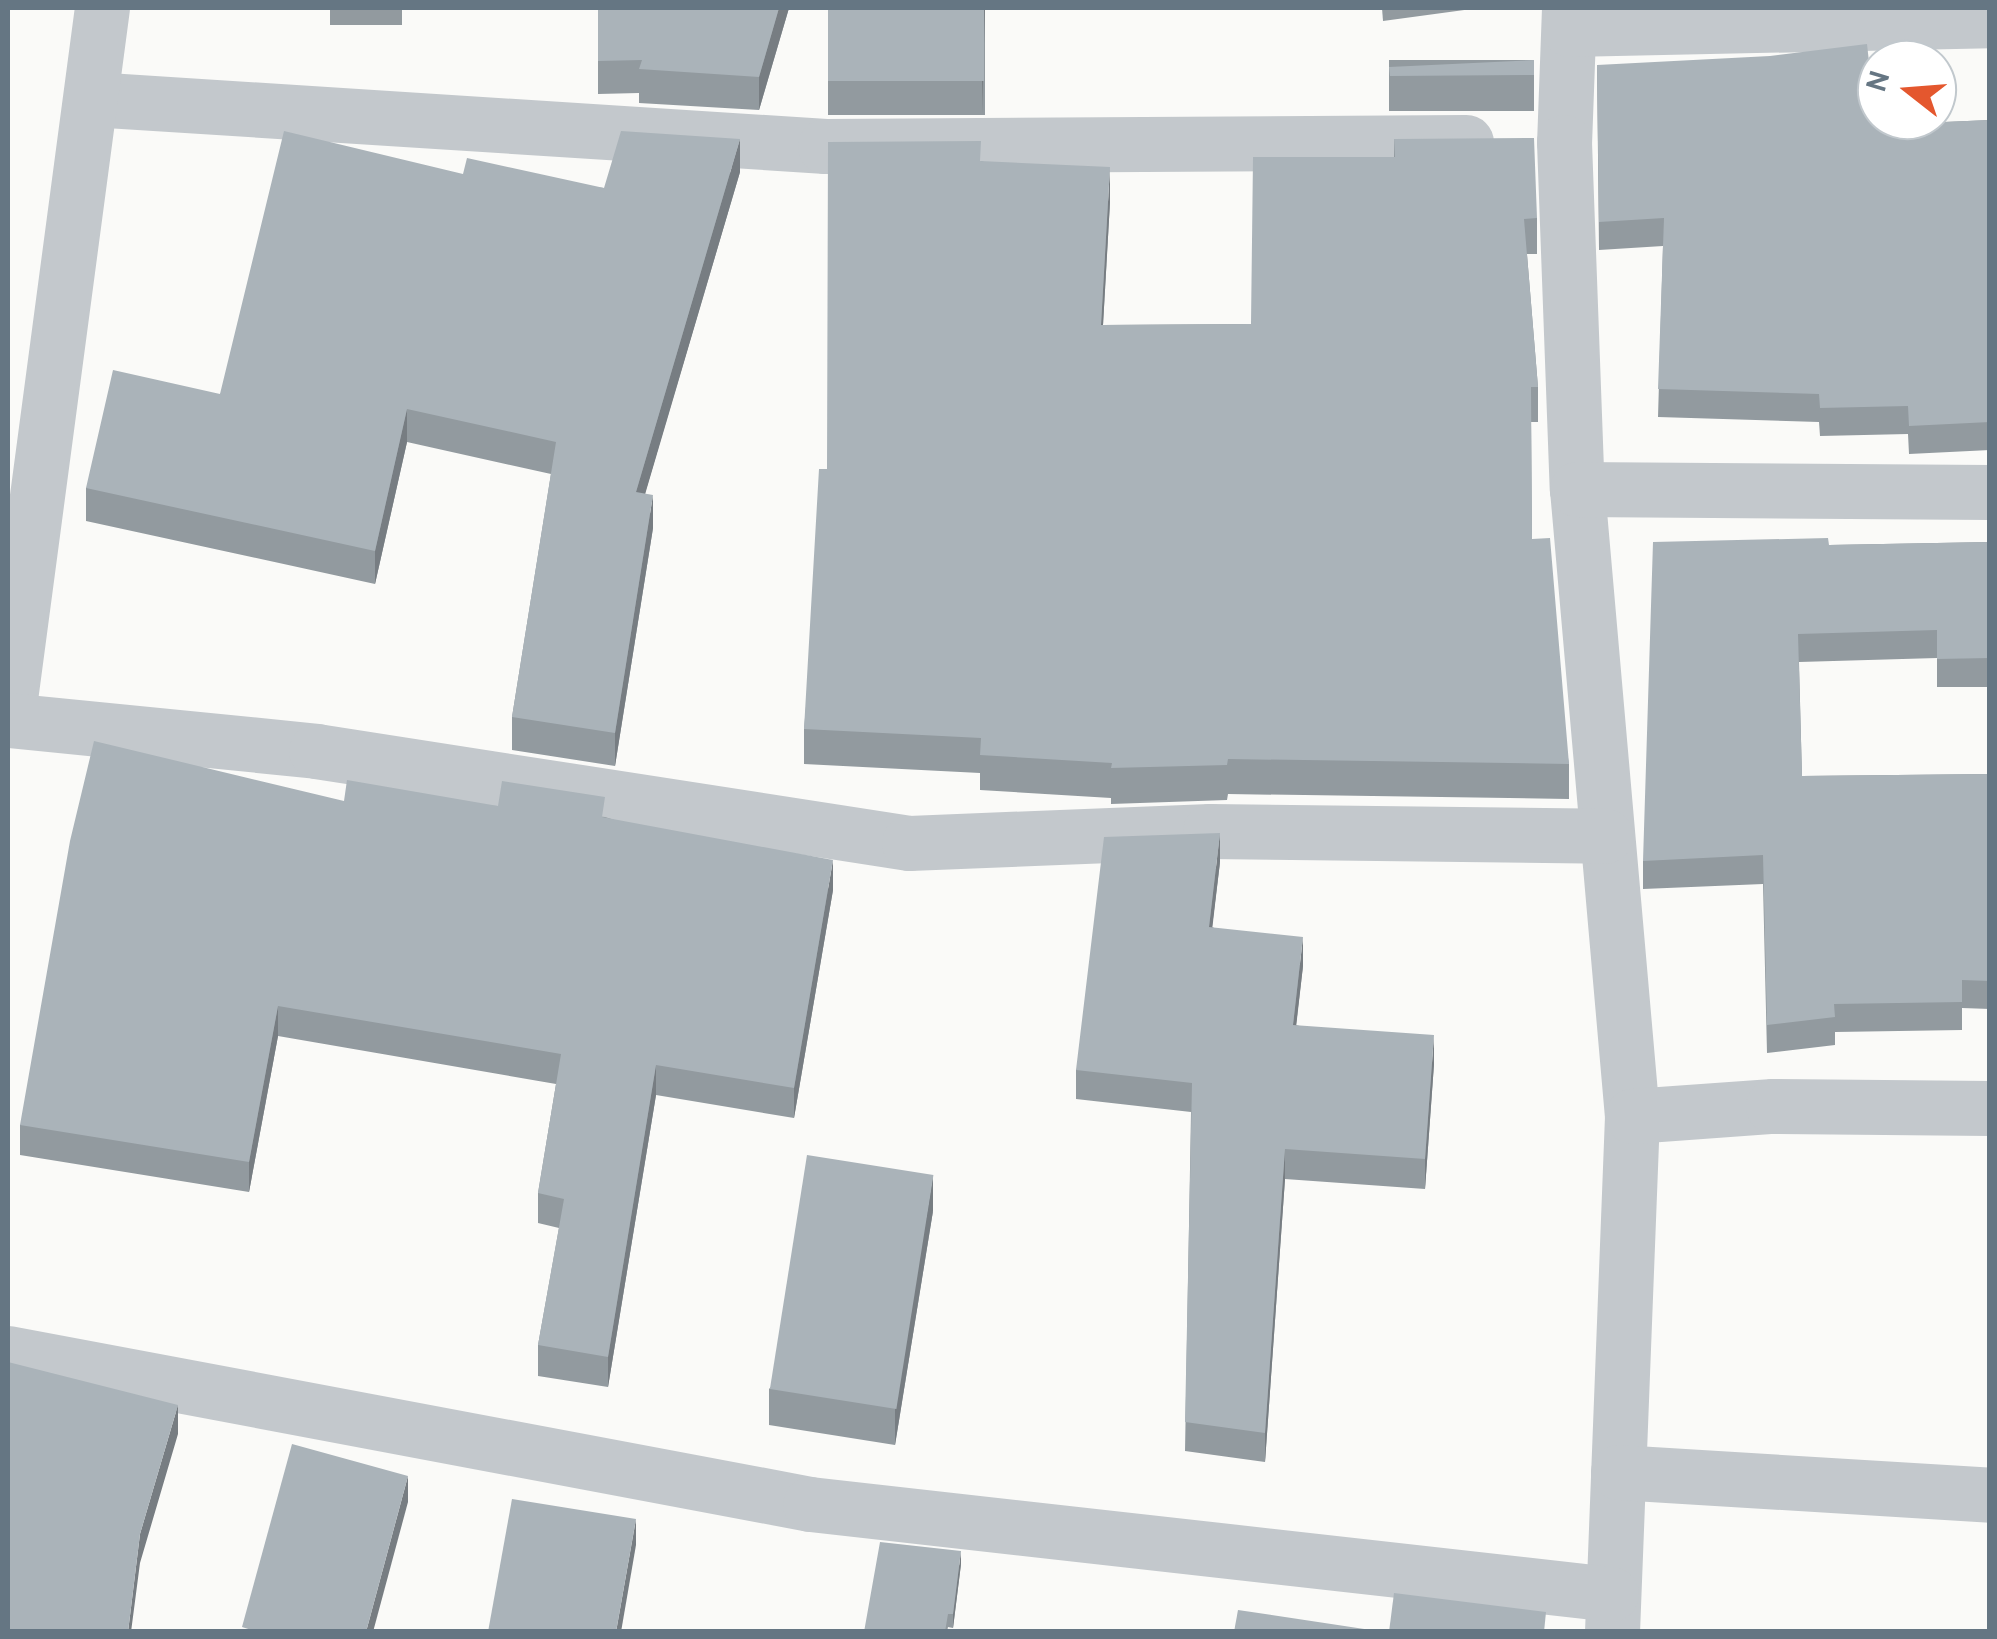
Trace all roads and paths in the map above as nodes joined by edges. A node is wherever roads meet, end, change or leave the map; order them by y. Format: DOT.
graph roads {
  1 [pos="102,8"];
  2 [pos="1569,18"];
  3 [pos="1990,20"];
  4 [pos="91,99"];
  5 [pos="1564,142"];
  6 [pos="1577,489"];
  7 [pos="1990,492"];
  8 [pos="8,717"];
  9 [pos="1605,836"];
  10 [pos="1990,1108"];
  11 [pos="1632,1116"];
  12 [pos="8,1352"];
  13 [pos="1618,1472"];
  14 [pos="1990,1495"];
  15 [pos="1611,1613"];
  1 -- 4 [label="street"];
  2 -- 3 [label="street"];
  2 -- 5 [label="street"];
  4 -- 5 [label="street"];
  4 -- 8 [label="street"];
  5 -- 6 [label="street"];
  6 -- 7 [label="street"];
  6 -- 9 [label="street"];
  8 -- 9 [label="street"];
  9 -- 11 [label="street"];
  10 -- 11 [label="street"];
  11 -- 13 [label="street"];
  12 -- 15 [label="street"];
  13 -- 14 [label="street"];
  13 -- 15 [label="street"];
}
